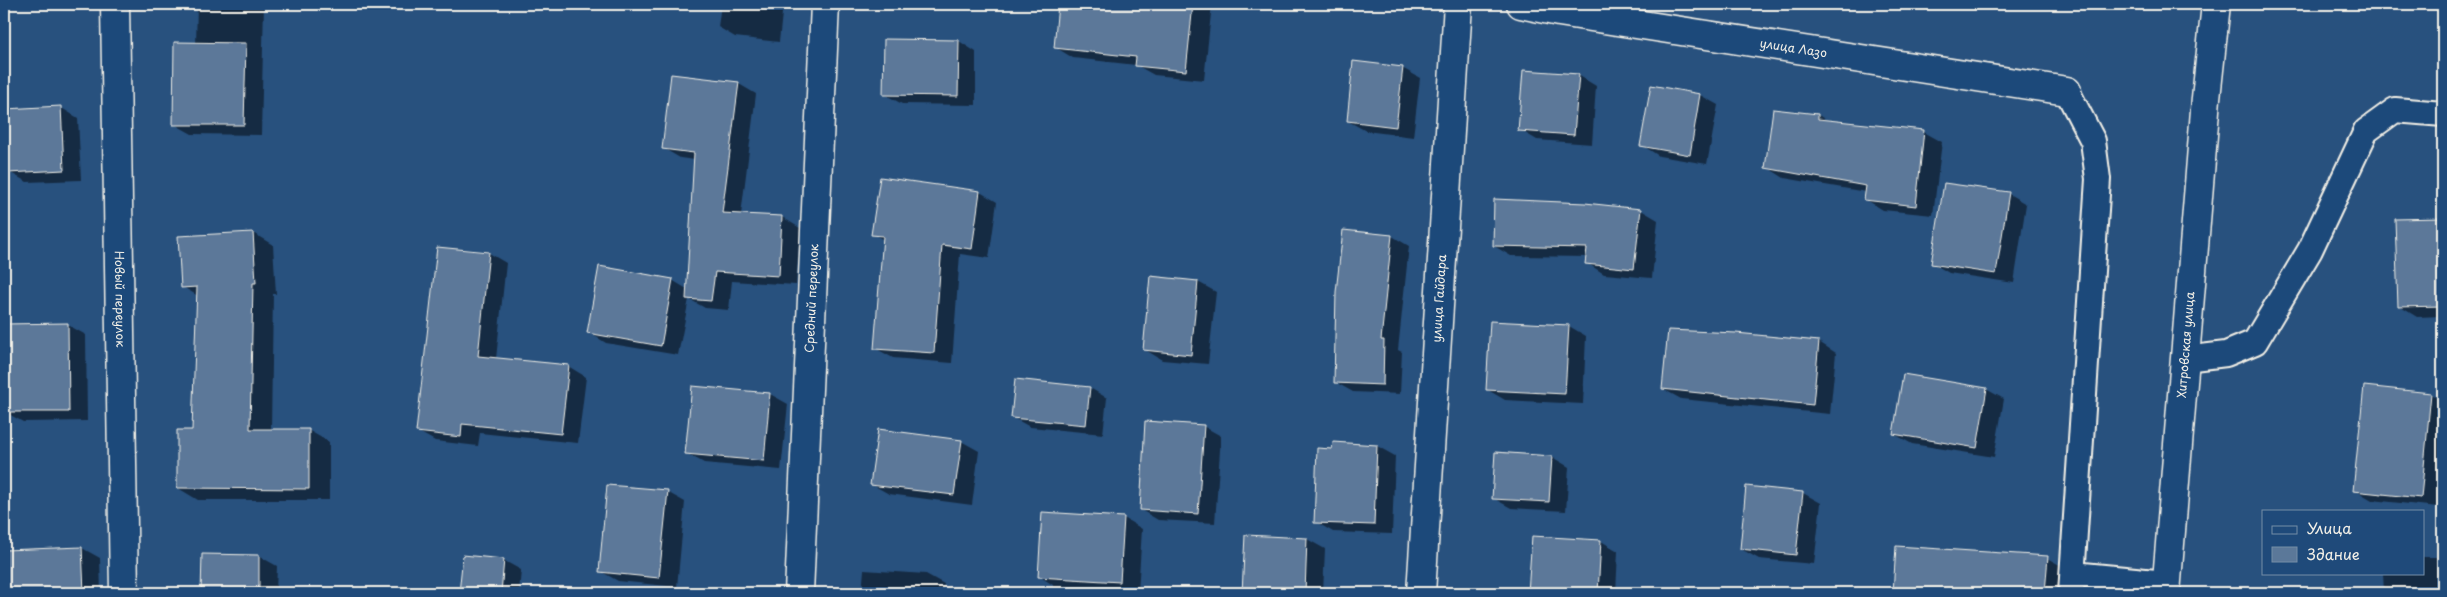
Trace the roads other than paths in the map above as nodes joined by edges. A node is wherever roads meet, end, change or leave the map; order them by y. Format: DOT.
graph roads {
  1 [pos="115,4"];
  2 [pos="825,4"];
  3 [pos="1458,4"];
  4 [pos="1521,4"];
  5 [pos="2216,4"];
  6 [pos="2067,91"];
  7 [pos="2443,114"];
  8 [pos="2185,359"];
  9 [pos="2072,584"];
  10 [pos="2166,588"];
  11 [pos="124,593"];
  12 [pos="799,593"];
  13 [pos="1421,593"];
  1 -- 11 [label="street, Новый переулок"];
  2 -- 12 [label="street, Средний переулок"];
  3 -- 13 [label="street, улица Гайдара"];
  4 -- 6 [label="street, улица Лазо"];
  5 -- 8 [label="street, Хитровская улица"];
  6 -- 9 [label="lane"];
  7 -- 8 [label="lane"];
  8 -- 10 [label="street, Хитровская улица"];
  9 -- 10 [label="lane"];
}
